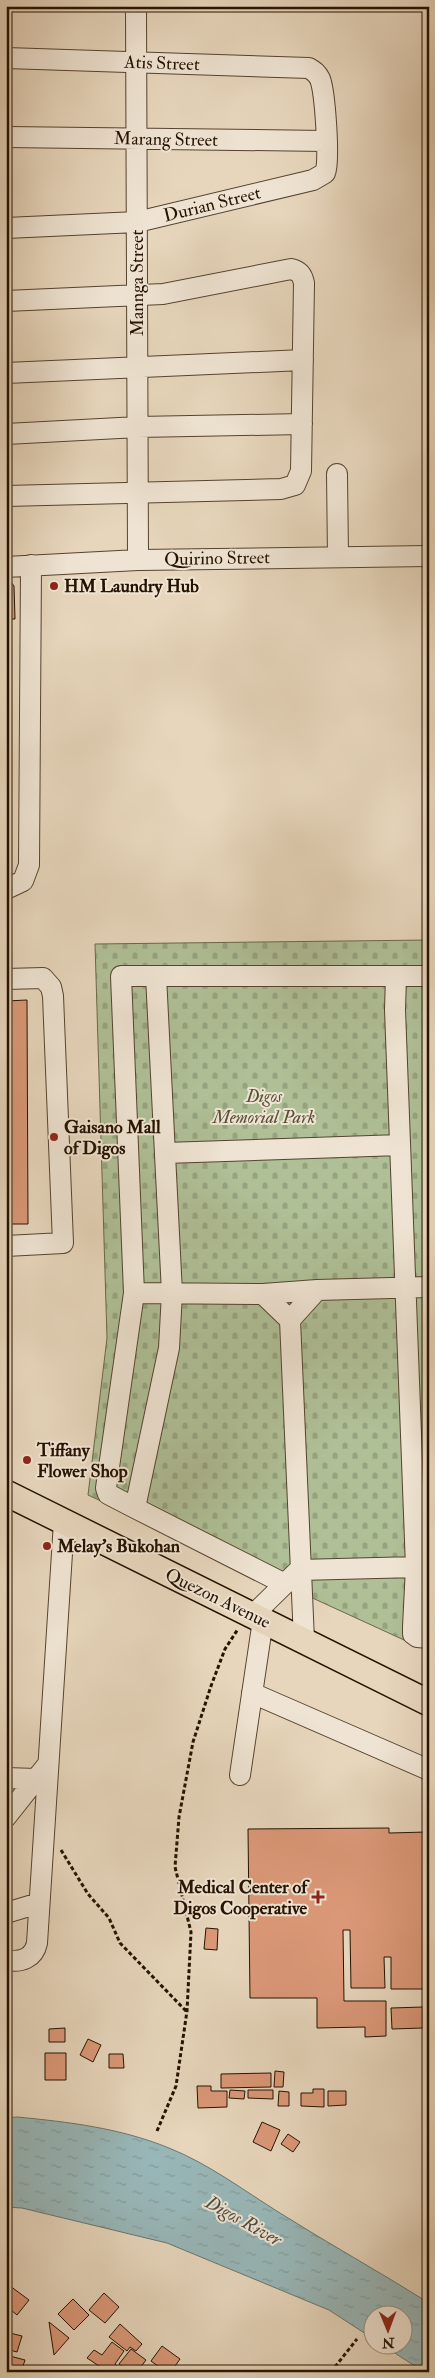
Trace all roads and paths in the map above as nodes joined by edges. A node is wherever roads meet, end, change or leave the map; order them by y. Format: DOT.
graph roads {
  1 [pos="136,6"];
  2 [pos="6,58"];
  3 [pos="136,62"];
  4 [pos="6,137"];
  5 [pos="137,138"];
  6 [pos="326,141"];
  7 [pos="137,222"];
  8 [pos="6,228"];
  9 [pos="137,296"];
  10 [pos="6,301"];
  11 [pos="303,360"];
  12 [pos="138,367"];
  13 [pos="6,373"];
  14 [pos="302,424"];
  15 [pos="138,427"];
  16 [pos="6,434"];
  17 [pos="337,474"];
  18 [pos="138,492"];
  19 [pos="6,496"];
  20 [pos="338,556"];
  21 [pos="429,556"];
  22 [pos="138,560"];
  23 [pos="31,565"];
  24 [pos="6,567"];
  25 [pos="6,889"];
  26 [pos="156,976"];
  27 [pos="396,976"];
  28 [pos="6,979"];
  29 [pos="428,981"];
  30 [pos="400,1145"];
  31 [pos="165,1153"];
  32 [pos="6,1246"];
  33 [pos="429,1287"];
  34 [pos="405,1288"];
  35 [pos="317,1290"];
  36 [pos="134,1293"];
  37 [pos="172,1293"];
  38 [pos="263,1294"];
  39 [pos="290,1320"];
  40 [pos="6,1493"];
  41 [pos="135,1508"];
  42 [pos="64,1522"];
  43 [pos="416,1567"];
  44 [pos="299,1570"];
  45 [pos="285,1584"];
  46 [pos="258,1618"];
  47 [pos="429,1638"];
  48 [pos="304,1640"];
  49 [pos="252,1693"];
  50 [pos="429,1703"];
  51 [pos="429,1770"];
  52 [pos="42,1771"];
  53 [pos="240,1775"];
  54 [pos="6,1778"];
  55 [pos="6,1817"];
  56 [pos="44,1832"];
  57 [pos="39,1903"];
  58 [pos="6,1912"];
  59 [pos="6,1960"];
  60 [pos="187,2011"];
  61 [pos="157,2131"];
  62 [pos="357,2339"];
  63 [pos="331,2372"];
  1 -- 3 [label="street, Mannga Street"];
  2 -- 3 [label="street, Atis Street"];
  3 -- 5 [label="street, Mannga Street"];
  3 -- 6 [label="street, Atis Street"];
  4 -- 5 [label="street, Marang Street"];
  5 -- 6 [label="street, Marang Street"];
  5 -- 7 [label="street, Mannga Street"];
  6 -- 7 [label="street, Durian Street"];
  7 -- 8 [label="street, Durian Street"];
  7 -- 9 [label="street, Mannga Street"];
  9 -- 10 [label="street"];
  9 -- 11 [label="street"];
  9 -- 12 [label="street, Mannga Street"];
  11 -- 12 [label="street"];
  11 -- 14 [label="street"];
  12 -- 13 [label="street"];
  12 -- 15 [label="street, Mannga Street"];
  14 -- 15 [label="street"];
  14 -- 18 [label="street"];
  15 -- 16 [label="street"];
  15 -- 18 [label="street, Mannga Street"];
  17 -- 20 [label="street"];
  18 -- 19 [label="street"];
  18 -- 22 [label="street, Mannga Street"];
  20 -- 21 [label="street, Quirino Street"];
  20 -- 22 [label="street, Quirino Street"];
  22 -- 23 [label="street, Quirino Street"];
  23 -- 24 [label="street, Quirino Street"];
  23 -- 25 [label="street"];
  26 -- 27 [label="street"];
  26 -- 31 [label="street"];
  26 -- 36 [label="street"];
  27 -- 29 [label="street"];
  27 -- 30 [label="street"];
  28 -- 32 [label="street"];
  30 -- 31 [label="street"];
  30 -- 34 [label="street"];
  31 -- 37 [label="street"];
  33 -- 34 [label="street"];
  34 -- 35 [label="street"];
  34 -- 43 [label="street"];
  35 -- 38 [label="street"];
  35 -- 39 [label="street"];
  36 -- 37 [label="street"];
  36 -- 41 [label="street"];
  37 -- 38 [label="street"];
  37 -- 41 [label="street"];
  38 -- 39 [label="street"];
  39 -- 44 [label="street"];
  40 -- 42 [label="main road, Quezon Avenue"];
  41 -- 45 [label="street"];
  42 -- 46 [label="main road, Quezon Avenue"];
  42 -- 52 [label="street"];
  43 -- 44 [label="street"];
  43 -- 47 [label="street"];
  44 -- 45 [label="street"];
  44 -- 48 [label="street"];
  45 -- 46 [label="street"];
  46 -- 48 [label="main road, Quezon Avenue"];
  46 -- 49 [label="street"];
  46 -- 60 [label="path"];
  48 -- 50 [label="main road, Quezon Avenue"];
  49 -- 51 [label="street"];
  49 -- 53 [label="street"];
  52 -- 54 [label="street"];
  52 -- 55 [label="street"];
  52 -- 56 [label="street"];
  56 -- 57 [label="street"];
  56 -- 60 [label="path"];
  57 -- 58 [label="street"];
  57 -- 59 [label="street"];
  60 -- 61 [label="path"];
  62 -- 63 [label="path"];
}
